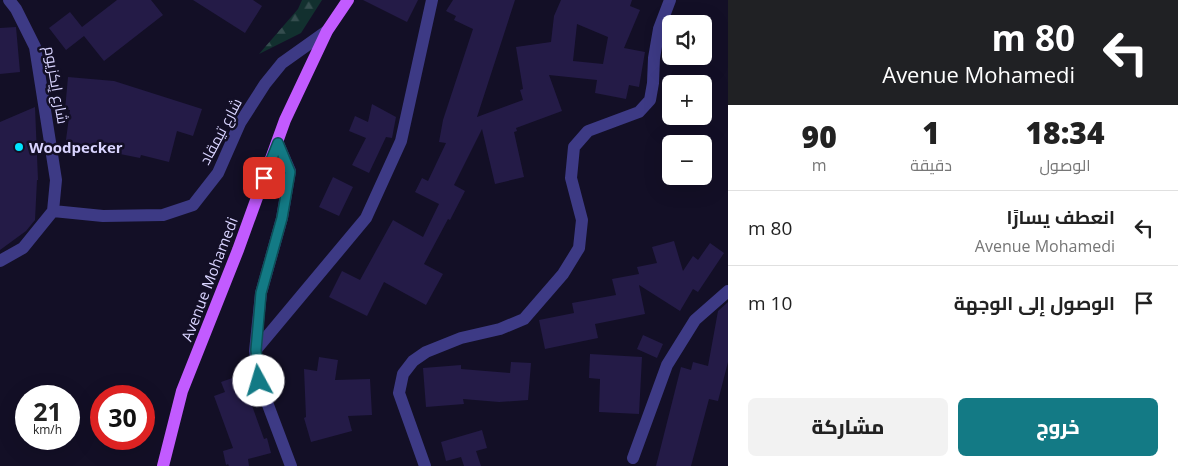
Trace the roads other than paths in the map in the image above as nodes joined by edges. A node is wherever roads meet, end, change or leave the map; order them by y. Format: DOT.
graph roads {
  1 [pos="10,0"];
  2 [pos="348,0"];
  3 [pos="432,0"];
  4 [pos="670,0"];
  5 [pos="327,32"];
  6 [pos="278,143"];
  7 [pos="53,211"];
  8 [pos="0,262"];
  9 [pos="728,291"];
  10 [pos="256,350"];
  11 [pos="633,458"];
  12 [pos="163,466"];
  13 [pos="291,466"];
  14 [pos="425,466"];
  1 -- 7 [label="street, شارع إيكزيوم"];
  2 -- 5 [label="main road, Avenue Mohamedi"];
  3 -- 10 [label="street"];
  4 -- 14 [label="street"];
  5 -- 6 [label="main road, Avenue Mohamedi"];
  5 -- 7 [label="street, شارع تيمقاد"];
  6 -- 10 [label="street"];
  6 -- 12 [label="main road, Avenue Mohamedi"];
  7 -- 8 [label="street"];
  9 -- 11 [label="street"];
  10 -- 13 [label="street"];
}
